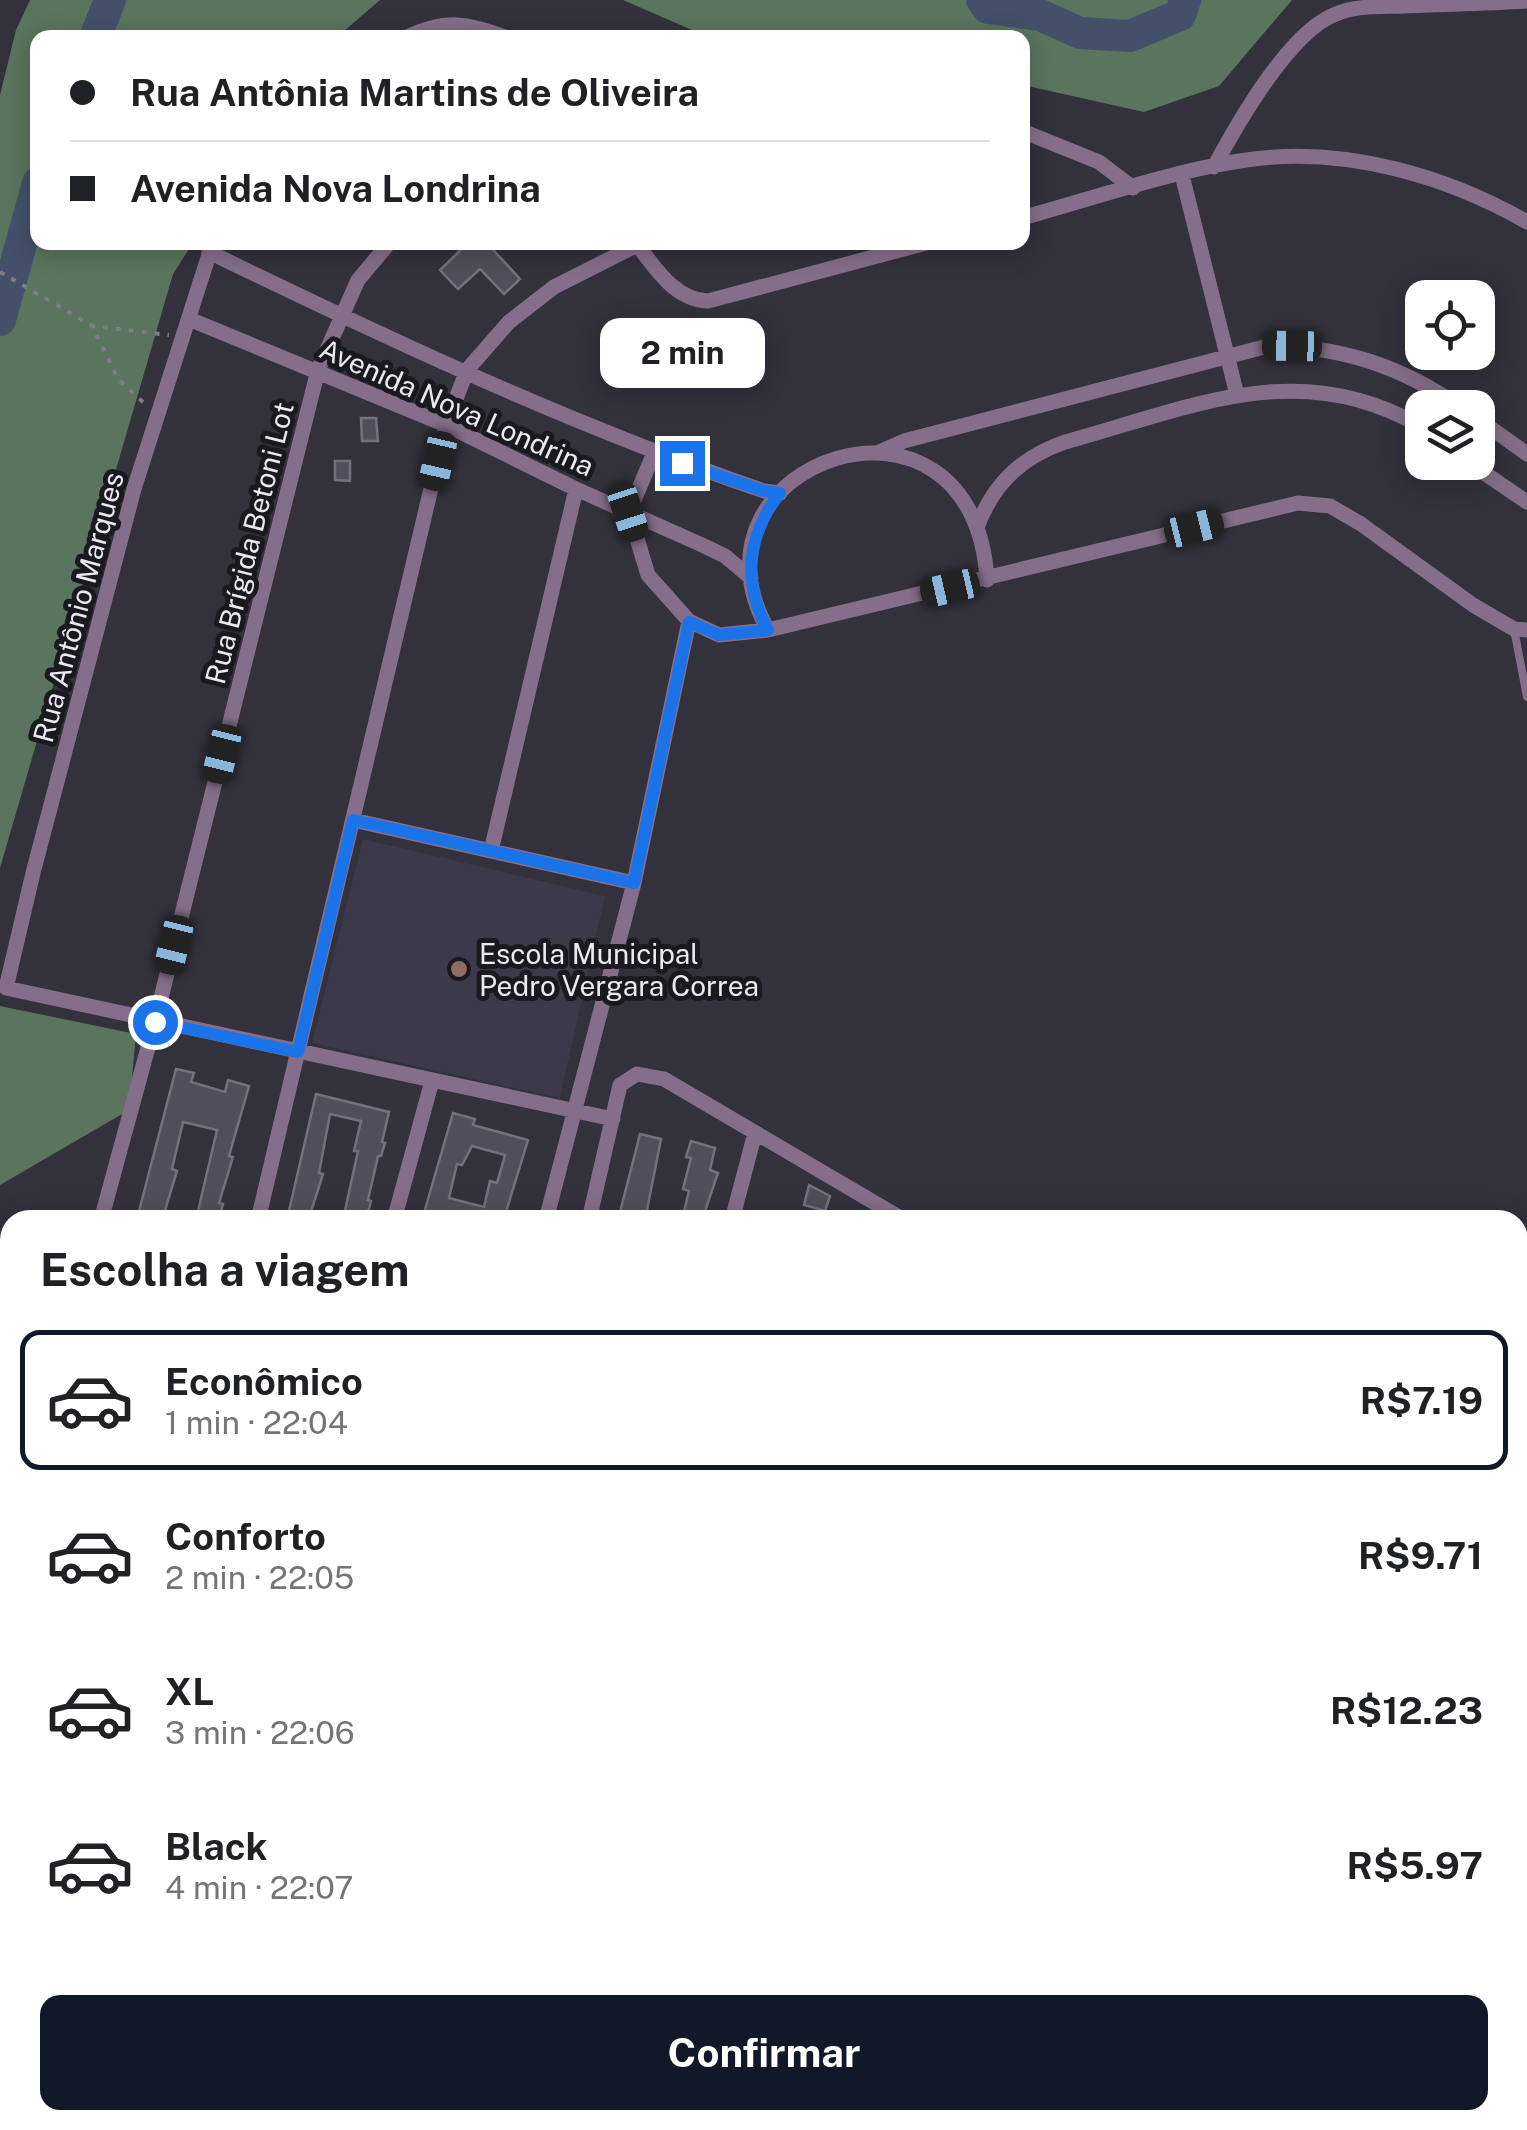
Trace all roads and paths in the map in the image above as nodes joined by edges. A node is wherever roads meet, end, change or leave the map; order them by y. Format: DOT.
graph roads {
  1 [pos="1527,1"];
  2 [pos="422,30"];
  3 [pos="486,30"];
  4 [pos="1030,134"];
  5 [pos="1214,168"];
  6 [pos="1182,175"];
  7 [pos="1133,188"];
  8 [pos="1030,216"];
  9 [pos="1527,222"];
  10 [pos="210,250"];
  11 [pos="217,250"];
  12 [pos="383,250"];
  13 [pos="624,250"];
  14 [pos="641,250"];
  15 [pos="900,250"];
  16 [pos="0,272"];
  17 [pos="341,316"];
  18 [pos="190,318"];
  19 [pos="92,326"];
  20 [pos="184,336"];
  21 [pos="1228,354"];
  22 [pos="318,370"];
  23 [pos="468,370"];
  24 [pos="1432,390"];
  25 [pos="1237,395"];
  26 [pos="158,415"];
  27 [pos="1405,418"];
  28 [pos="446,425"];
  29 [pos="1495,431"];
  30 [pos="879,452"];
  31 [pos="654,453"];
  32 [pos="1527,454"];
  33 [pos="1495,480"];
  34 [pos="576,488"];
  35 [pos="780,493"];
  36 [pos="1527,502"];
  37 [pos="628,512"];
  38 [pos="978,526"];
  39 [pos="751,578"];
  40 [pos="987,580"];
  41 [pos="689,622"];
  42 [pos="768,630"];
  43 [pos="1520,630"];
  44 [pos="1527,697"];
  45 [pos="353,820"];
  46 [pos="492,851"];
  47 [pos="634,883"];
  48 [pos="155,1022"];
  49 [pos="298,1052"];
  50 [pos="432,1081"];
  51 [pos="574,1111"];
  52 [pos="614,1118"];
  53 [pos="756,1132"];
  54 [pos="104,1210"];
  55 [pos="260,1210"];
  56 [pos="397,1210"];
  57 [pos="549,1210"];
  58 [pos="591,1210"];
  59 [pos="735,1210"];
  60 [pos="873,1210"];
  1 -- 5 [label="street"];
  2 -- 3 [label="street"];
  4 -- 7 [label="street"];
  5 -- 6 [label="street"];
  5 -- 9 [label="street"];
  6 -- 7 [label="street"];
  6 -- 21 [label="street"];
  7 -- 8 [label="street"];
  10 -- 18 [label="street, Rua Antônio Marques"];
  11 -- 17 [label="street, Avenida Nova Londrina"];
  12 -- 17 [label="street, Rua Brígida Betoni Lot"];
  13 -- 23 [label="street"];
  14 -- 15 [label="street"];
  16 -- 19 [label="path"];
  17 -- 22 [label="street, Rua Brígida Betoni Lot"];
  17 -- 23 [label="street, Avenida Nova Londrina"];
  18 -- 20 [label="street, Rua Antônio Marques"];
  18 -- 22 [label="street, Avenida Nova Londrina"];
  19 -- 20 [label="path"];
  19 -- 26 [label="path"];
  20 -- 26 [label="street, Rua Antônio Marques"];
  21 -- 24 [label="street"];
  21 -- 25 [label="street"];
  21 -- 30 [label="street"];
  22 -- 28 [label="street, Avenida Nova Londrina"];
  22 -- 48 [label="street, Rua Brígida Betoni Lot"];
  23 -- 28 [label="street"];
  23 -- 31 [label="street, Avenida Nova Londrina"];
  25 -- 27 [label="street"];
  25 -- 38 [label="street"];
  26 -- 48 [label="street, Rua Antônio Marques"];
  28 -- 34 [label="street, Avenida Nova Londrina"];
  28 -- 45 [label="street"];
  29 -- 32 [label="street"];
  30 -- 35 [label="street"];
  30 -- 38 [label="street"];
  31 -- 35 [label="street, Avenida Nova Londrina"];
  31 -- 37 [label="street"];
  33 -- 36 [label="street"];
  34 -- 37 [label="street, Avenida Nova Londrina"];
  34 -- 46 [label="street"];
  35 -- 39 [label="street"];
  37 -- 39 [label="street, Avenida Nova Londrina"];
  37 -- 41 [label="street"];
  38 -- 40 [label="street"];
  39 -- 42 [label="street"];
  40 -- 42 [label="street"];
  40 -- 43 [label="street"];
  41 -- 42 [label="street"];
  41 -- 47 [label="street"];
  43 -- 44 [label="lane"];
  45 -- 46 [label="street"];
  45 -- 49 [label="street"];
  46 -- 47 [label="street"];
  47 -- 51 [label="street"];
  48 -- 49 [label="street"];
  48 -- 54 [label="street, Rua Brígida Betoni Lot"];
  49 -- 50 [label="street"];
  49 -- 55 [label="street"];
  50 -- 51 [label="street"];
  50 -- 56 [label="street"];
  51 -- 52 [label="street"];
  51 -- 57 [label="street"];
  52 -- 53 [label="street"];
  52 -- 58 [label="street"];
  53 -- 59 [label="street"];
  53 -- 60 [label="street"];
}
